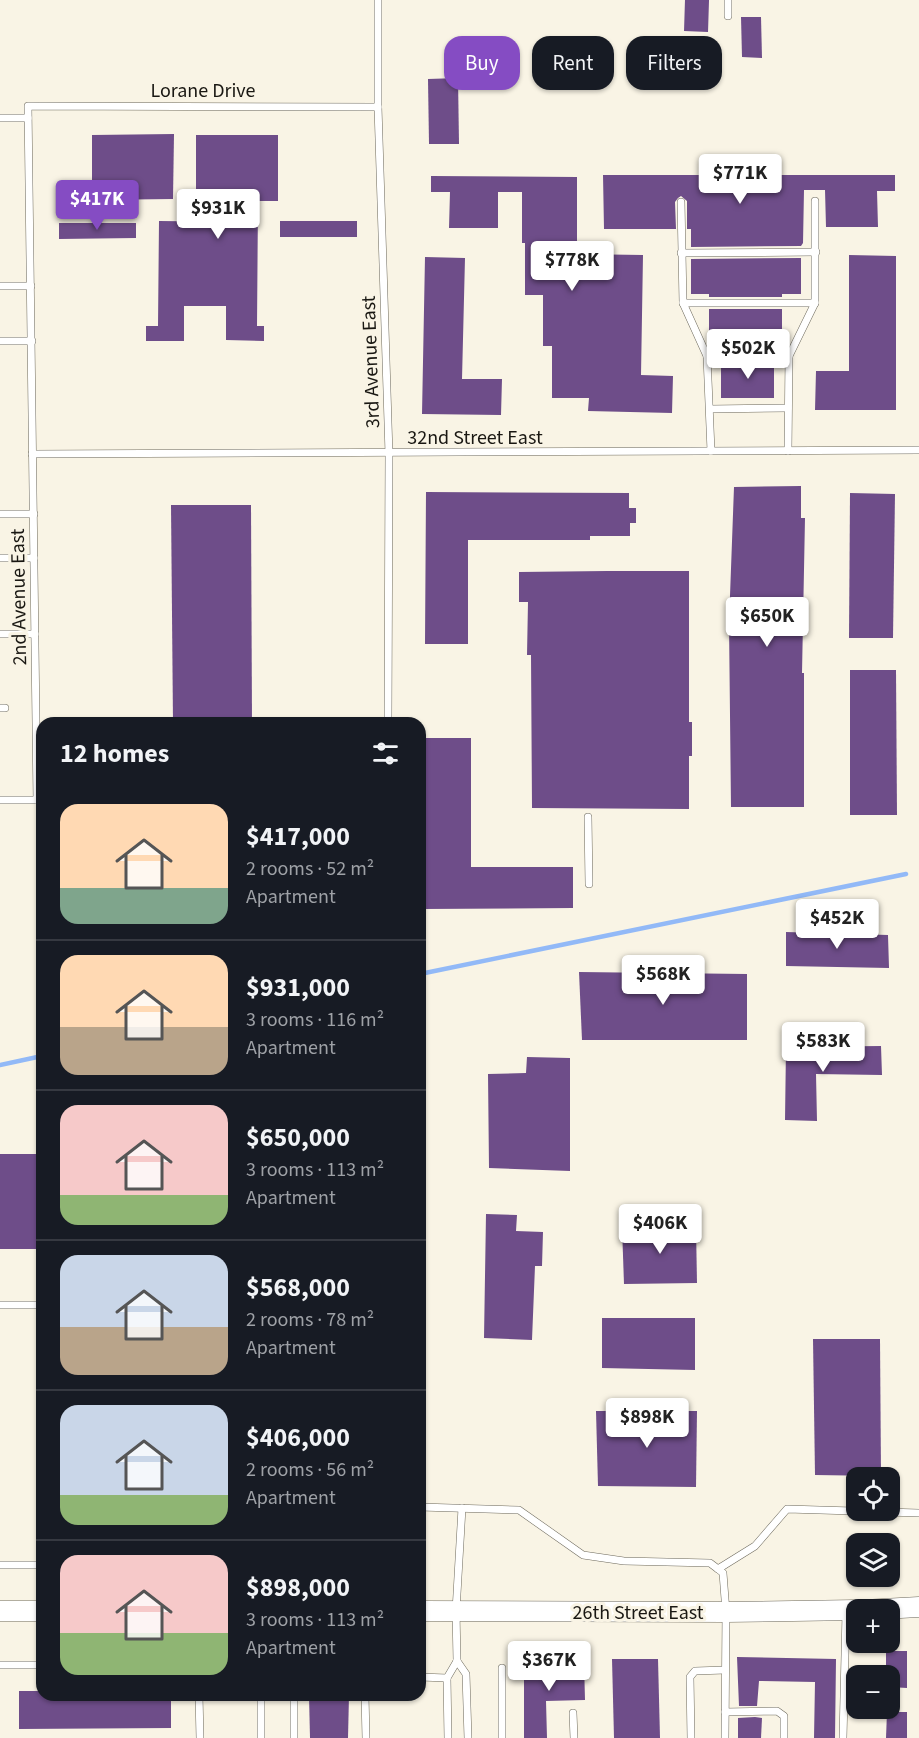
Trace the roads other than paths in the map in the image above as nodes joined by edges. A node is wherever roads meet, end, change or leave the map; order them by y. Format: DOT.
graph roads {
  1 [pos="378,0"];
  2 [pos="728,0"];
  3 [pos="728,16"];
  4 [pos="28,106"];
  5 [pos="378,108"];
  6 [pos="0,118"];
  7 [pos="28,118"];
  8 [pos="815,201"];
  9 [pos="681,202"];
  10 [pos="816,252"];
  11 [pos="681,253"];
  12 [pos="0,286"];
  13 [pos="31,286"];
  14 [pos="683,303"];
  15 [pos="815,303"];
  16 [pos="0,340"];
  17 [pos="32,341"];
  18 [pos="707,356"];
  19 [pos="789,356"];
  20 [pos="788,408"];
  21 [pos="710,409"];
  22 [pos="919,450"];
  23 [pos="788,451"];
  24 [pos="711,452"];
  25 [pos="32,454"];
  26 [pos="389,454"];
  27 [pos="0,514"];
  28 [pos="34,514"];
  29 [pos="0,558"];
  30 [pos="34,558"];
  31 [pos="0,634"];
  32 [pos="35,634"];
  33 [pos="37,717"];
  34 [pos="388,717"];
  35 [pos="0,800"];
  36 [pos="36,800"];
  37 [pos="588,817"];
  38 [pos="588,884"];
  39 [pos="0,1305"];
  40 [pos="36,1305"];
  41 [pos="426,1507"];
  42 [pos="462,1508"];
  43 [pos="919,1513"];
  44 [pos="0,1565"];
  45 [pos="36,1565"];
  46 [pos="718,1569"];
  47 [pos="919,1607"];
  48 [pos="900,1608"];
  49 [pos="846,1610"];
  50 [pos="0,1611"];
  51 [pos="36,1611"];
  52 [pos="426,1611"];
  53 [pos="456,1611"];
  54 [pos="726,1612"];
  55 [pos="852,1653"];
  56 [pos="457,1661"];
  57 [pos="0,1665"];
  58 [pos="36,1665"];
  59 [pos="502,1668"];
  60 [pos="725,1670"];
  61 [pos="426,1677"];
  62 [pos="447,1678"];
  63 [pos="199,1701"];
  64 [pos="261,1701"];
  65 [pos="294,1701"];
  66 [pos="365,1701"];
  67 [pos="725,1712"];
  68 [pos="573,1713"];
  69 [pos="200,1738"];
  70 [pos="261,1738"];
  71 [pos="294,1738"];
  72 [pos="366,1738"];
  73 [pos="448,1738"];
  74 [pos="468,1738"];
  75 [pos="502,1738"];
  76 [pos="574,1738"];
  77 [pos="691,1738"];
  78 [pos="725,1738"];
  79 [pos="784,1738"];
  80 [pos="843,1738"];
  1 -- 5 [label="lane, 3rd Avenue East"];
  2 -- 3 [label="lane"];
  4 -- 5 [label="lane, Lorane Drive"];
  4 -- 7 [label="lane, 2nd Avenue East"];
  5 -- 26 [label="lane, 3rd Avenue East"];
  6 -- 7 [label="lane"];
  7 -- 13 [label="lane, 2nd Avenue East"];
  8 -- 10 [label="lane"];
  9 -- 11 [label="lane"];
  10 -- 11 [label="lane"];
  10 -- 15 [label="lane"];
  11 -- 14 [label="lane"];
  12 -- 13 [label="lane"];
  13 -- 17 [label="lane, 2nd Avenue East"];
  14 -- 15 [label="lane"];
  14 -- 18 [label="lane"];
  15 -- 19 [label="lane"];
  16 -- 17 [label="lane"];
  17 -- 25 [label="lane, 2nd Avenue East"];
  18 -- 19 [label="lane"];
  18 -- 21 [label="lane"];
  19 -- 20 [label="lane"];
  20 -- 21 [label="lane"];
  20 -- 23 [label="lane"];
  21 -- 24 [label="lane"];
  22 -- 23 [label="lane, 32nd Street East"];
  23 -- 24 [label="lane, 32nd Street East"];
  24 -- 26 [label="lane, 32nd Street East"];
  25 -- 26 [label="lane, 32nd Street East"];
  25 -- 28 [label="lane, 2nd Avenue East"];
  26 -- 34 [label="lane, 3rd Avenue East"];
  27 -- 28 [label="lane"];
  28 -- 30 [label="lane, 2nd Avenue East"];
  29 -- 30 [label="lane"];
  30 -- 32 [label="lane, 2nd Avenue East"];
  31 -- 32 [label="lane"];
  32 -- 33 [label="lane, 2nd Avenue East"];
  35 -- 36 [label="lane"];
  37 -- 38 [label="lane"];
  39 -- 40 [label="lane"];
  41 -- 42 [label="lane"];
  42 -- 46 [label="lane"];
  42 -- 53 [label="lane"];
  43 -- 46 [label="lane"];
  44 -- 45 [label="lane"];
  46 -- 54 [label="lane"];
  47 -- 48 [label="main road, 26th Street East"];
  49 -- 54 [label="main road, 26th Street East"];
  50 -- 51 [label="main road"];
  52 -- 53 [label="main road, 26th Street East"];
  53 -- 54 [label="main road, 26th Street East"];
  53 -- 56 [label="lane"];
  54 -- 60 [label="lane"];
  55 -- 80 [label="lane"];
  56 -- 62 [label="lane"];
  56 -- 74 [label="lane"];
  57 -- 58 [label="lane"];
  59 -- 75 [label="lane"];
  60 -- 67 [label="lane"];
  60 -- 77 [label="lane"];
  61 -- 62 [label="lane"];
  62 -- 73 [label="lane"];
  63 -- 69 [label="lane"];
  64 -- 70 [label="lane"];
  65 -- 71 [label="lane"];
  66 -- 72 [label="lane"];
  67 -- 78 [label="lane"];
  67 -- 79 [label="lane"];
  68 -- 76 [label="lane"];
}
